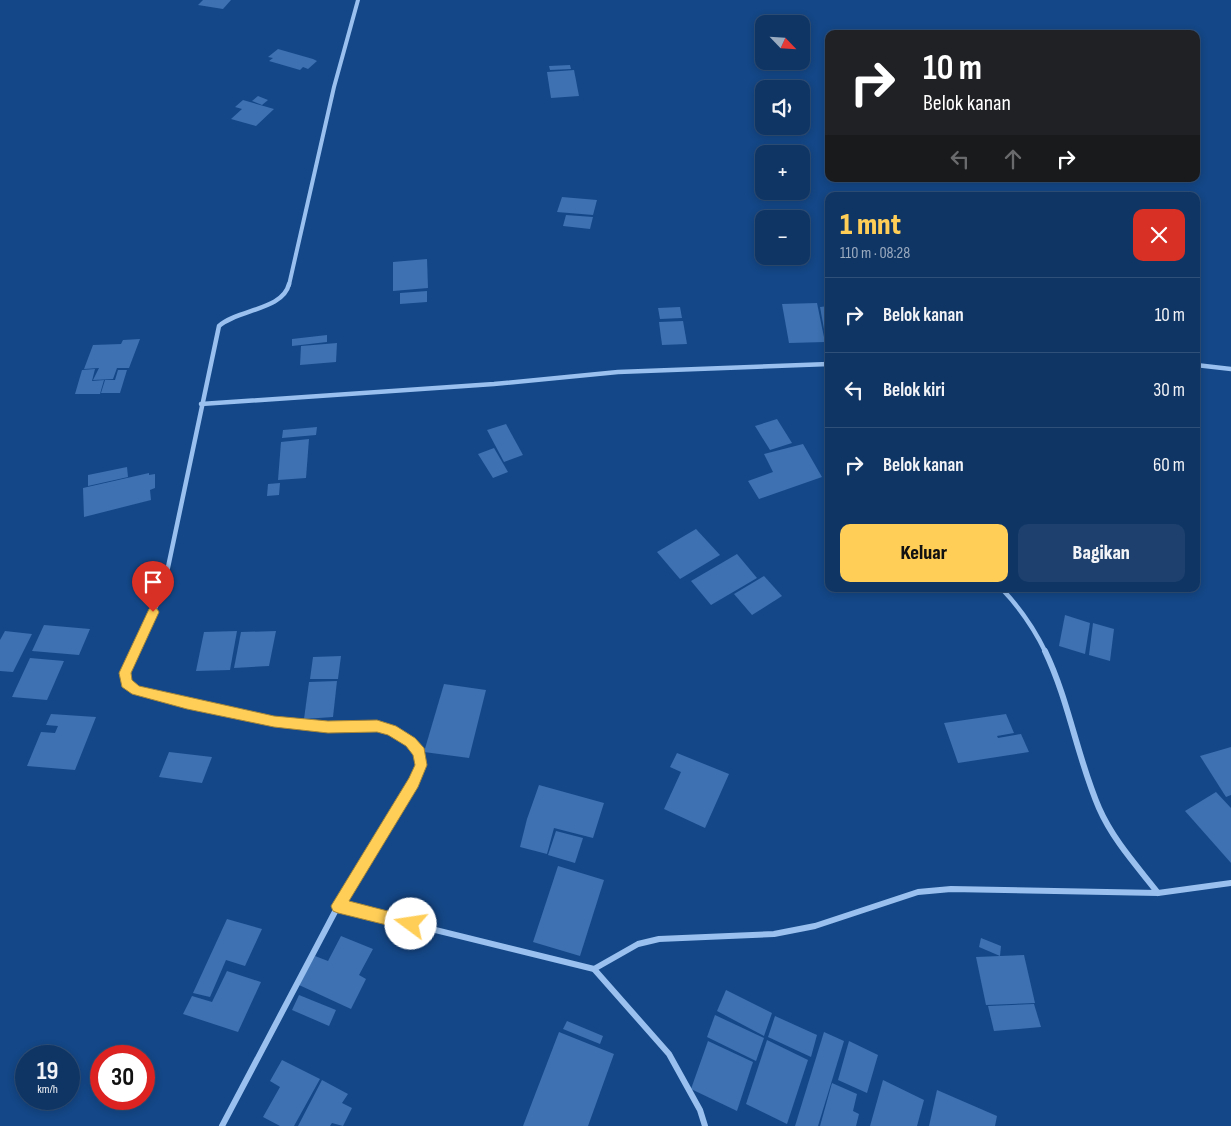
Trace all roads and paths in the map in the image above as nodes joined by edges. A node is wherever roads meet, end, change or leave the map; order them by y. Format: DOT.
graph roads {
  1 [pos="358,0"];
  2 [pos="825,364"];
  3 [pos="1200,365"];
  4 [pos="1231,369"];
  5 [pos="201,404"];
  6 [pos="1005,592"];
  7 [pos="1231,883"];
  8 [pos="1158,893"];
  9 [pos="338,906"];
  10 [pos="594,969"];
  11 [pos="222,1126"];
  12 [pos="705,1126"];
  1 -- 5 [label="street"];
  2 -- 5 [label="street"];
  3 -- 4 [label="street"];
  5 -- 9 [label="street"];
  6 -- 8 [label="street"];
  7 -- 8 [label="street"];
  8 -- 10 [label="street"];
  9 -- 10 [label="street"];
  9 -- 11 [label="street"];
  10 -- 12 [label="street"];
}
